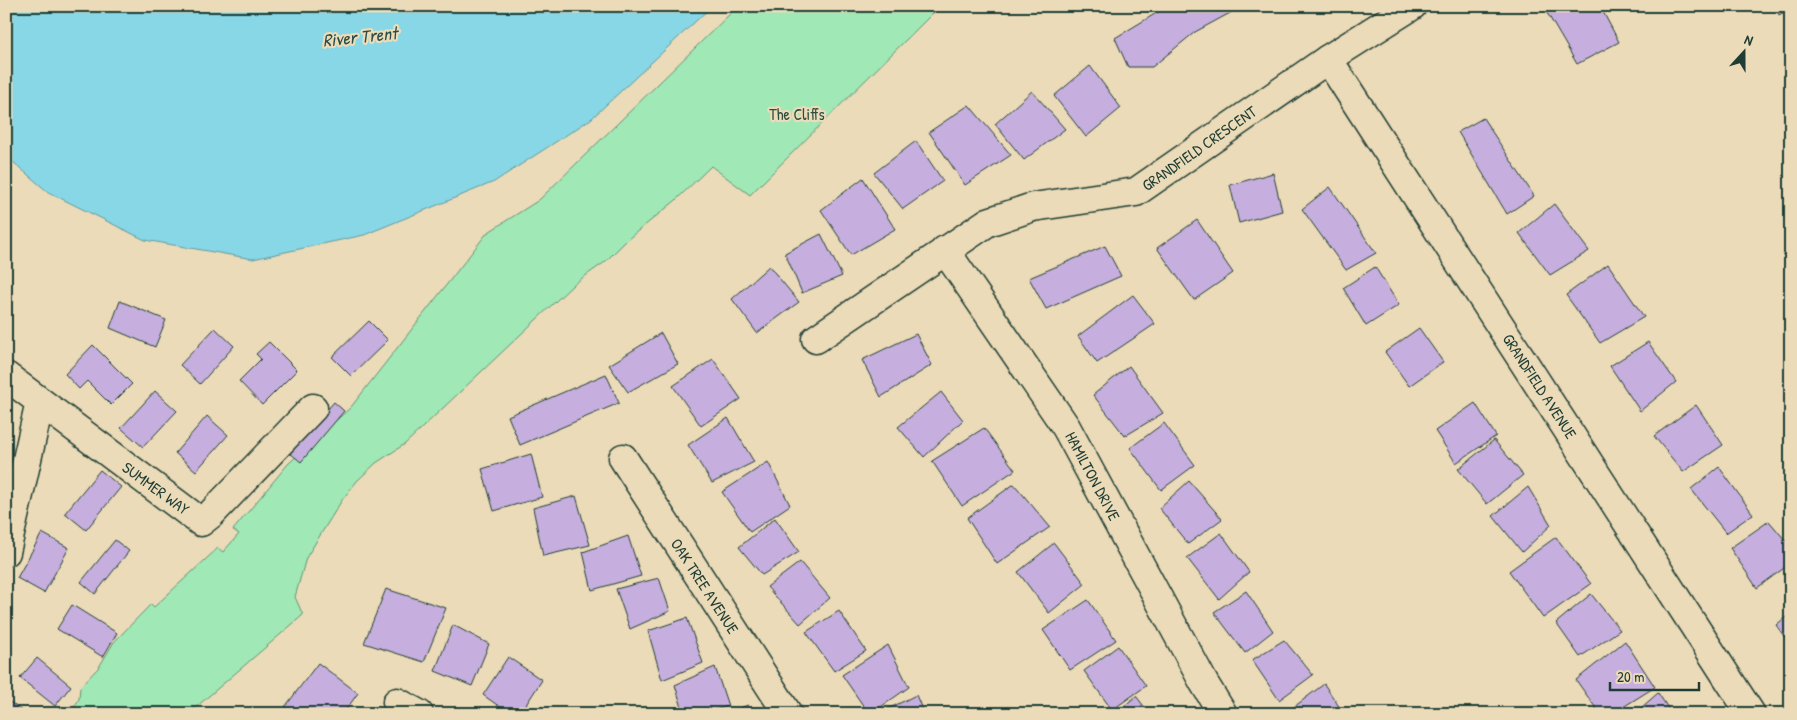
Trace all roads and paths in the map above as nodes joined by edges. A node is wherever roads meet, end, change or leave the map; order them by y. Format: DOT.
graph roads {
  1 [pos="1412,6"];
  2 [pos="1328,59"];
  3 [pos="945,250"];
  4 [pos="816,339"];
  5 [pos="6,376"];
  6 [pos="40,402"];
  7 [pos="313,408"];
  8 [pos="623,458"];
  9 [pos="6,552"];
  10 [pos="788,714"];
  11 [pos="1223,714"];
  12 [pos="1751,714"];
  1 -- 2 [label="street, GRANDFIELD CRESCENT"];
  2 -- 3 [label="street, GRANDFIELD CRESCENT"];
  2 -- 12 [label="street, GRANDFIELD AVENUE"];
  3 -- 4 [label="street, GRANDFIELD CRESCENT"];
  3 -- 11 [label="street, HAMILTON DRIVE"];
  5 -- 6 [label="street, SUMMER WAY"];
  6 -- 7 [label="street, SUMMER WAY"];
  6 -- 9 [label="street"];
  8 -- 10 [label="street, OAK TREE AVENUE"];
}
